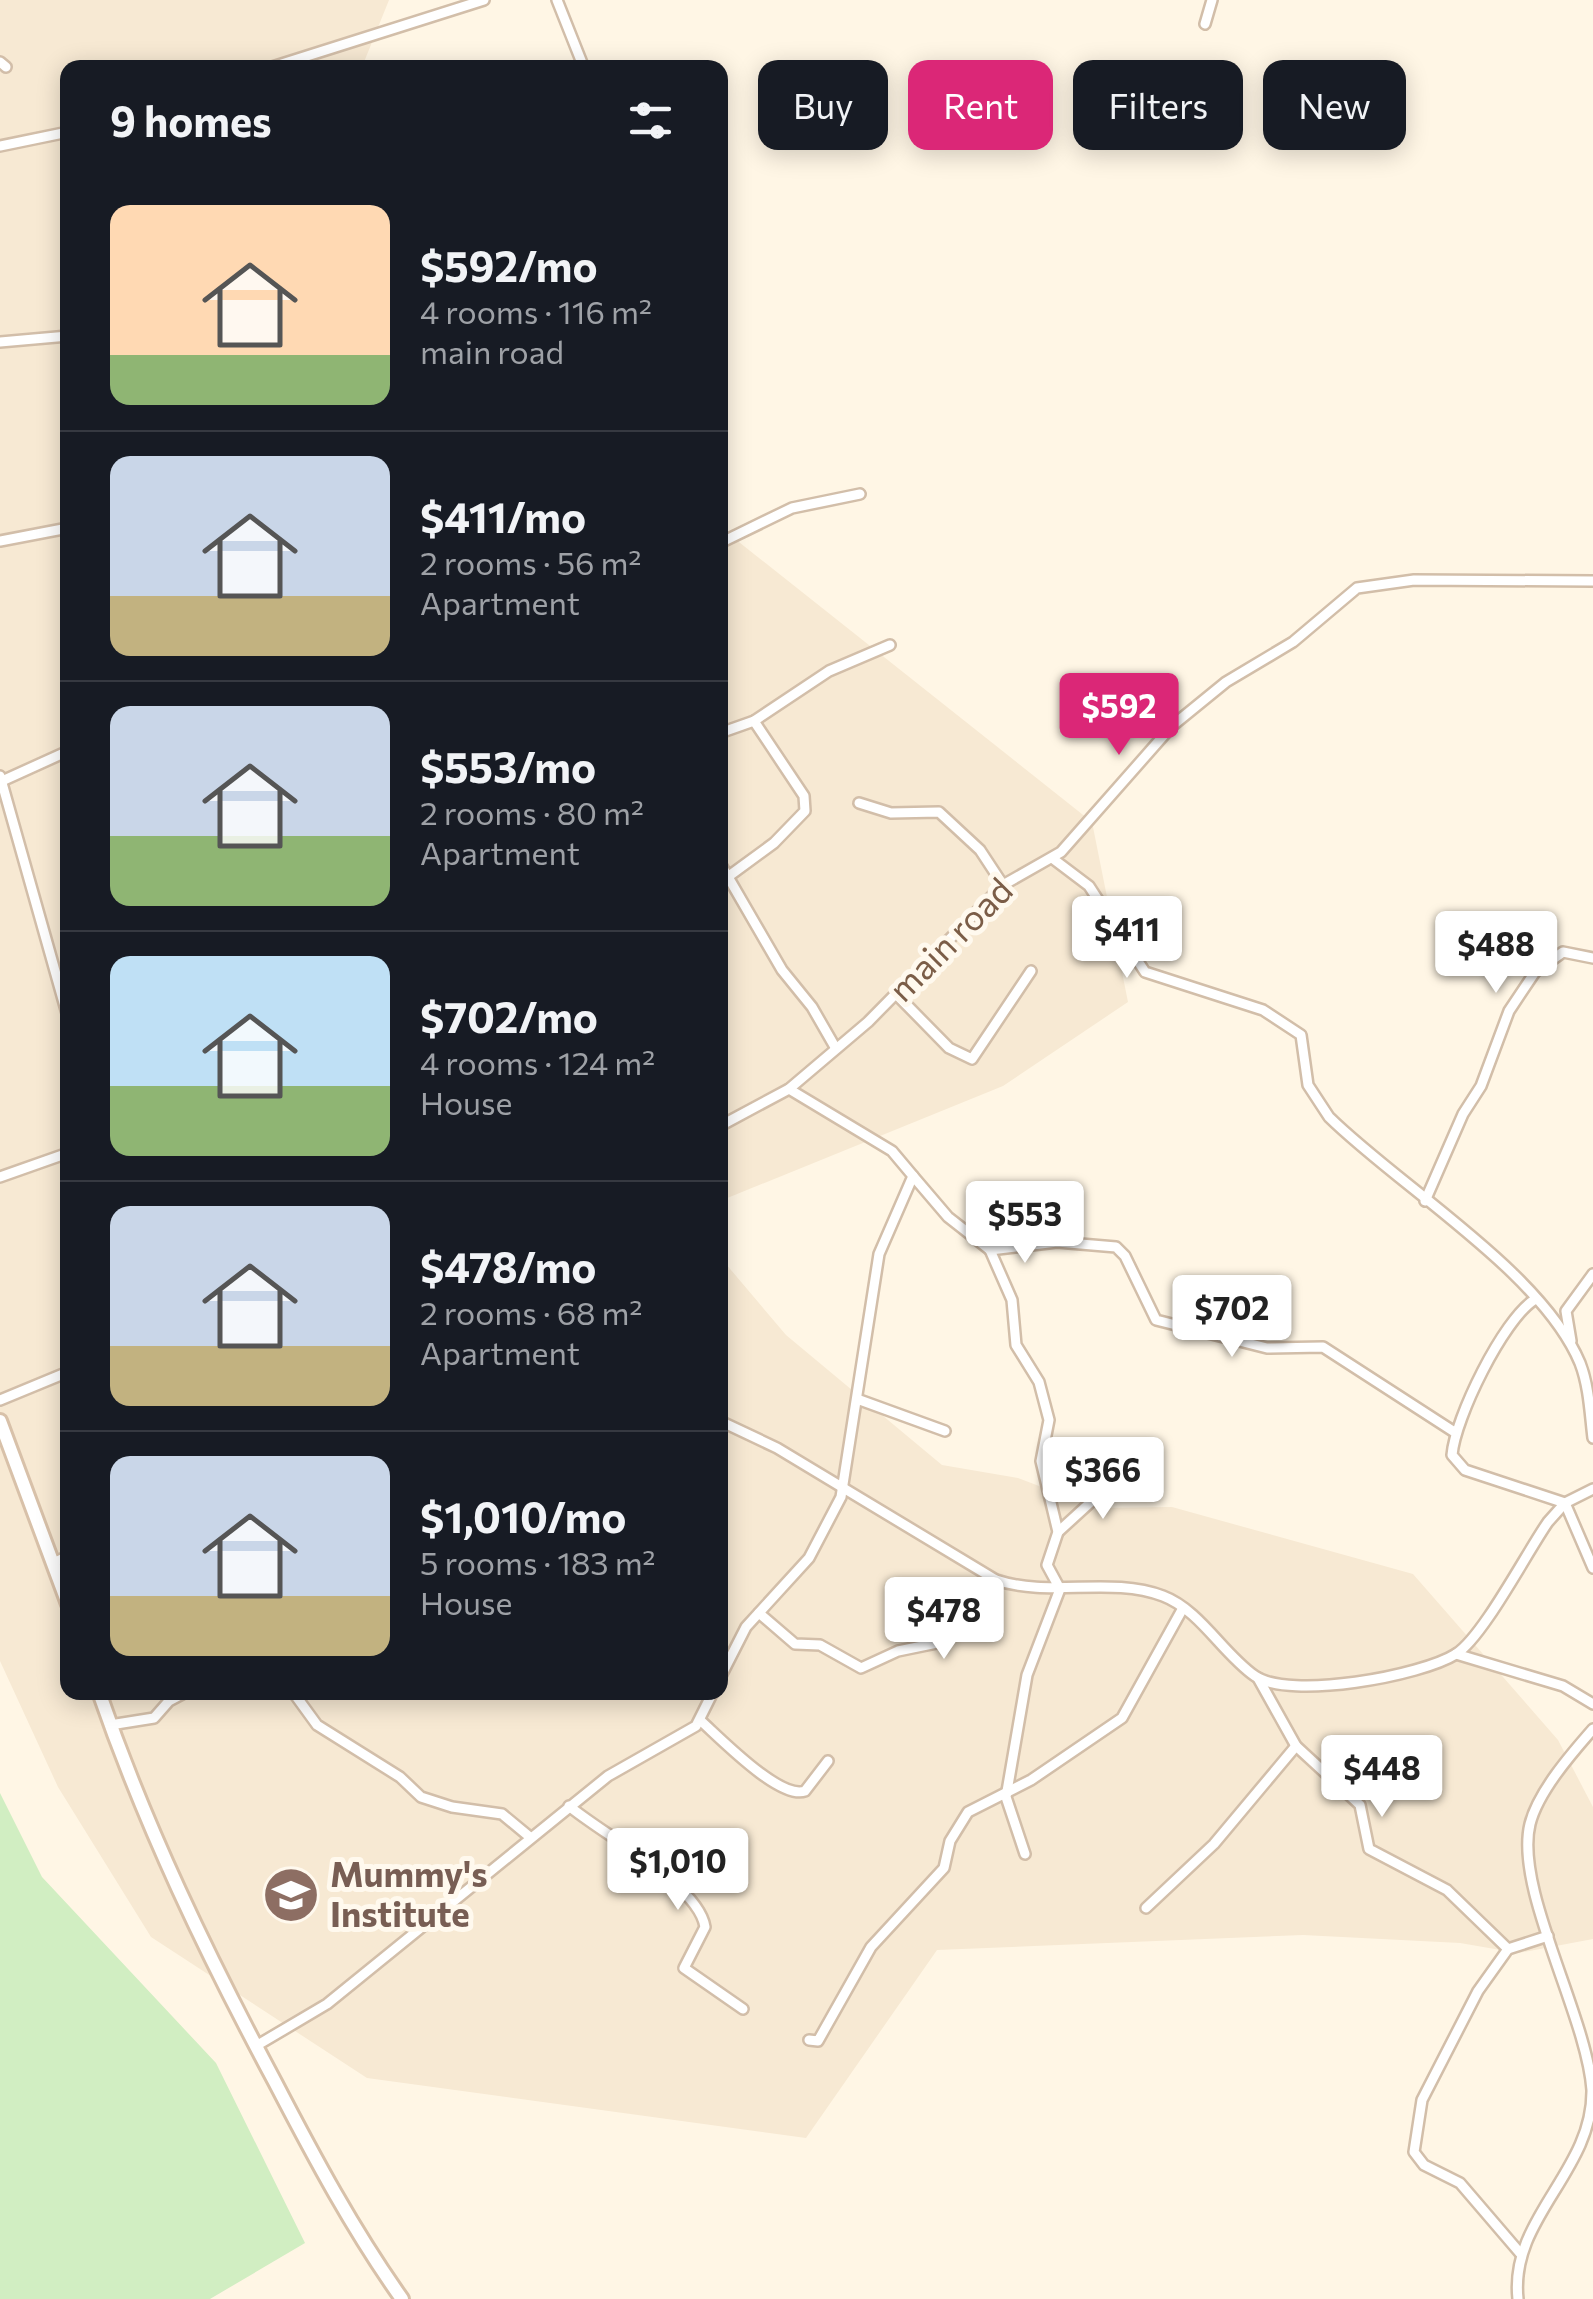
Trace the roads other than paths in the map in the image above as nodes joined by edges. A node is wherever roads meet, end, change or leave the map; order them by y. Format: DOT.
graph roads {
  1 [pos="484,0"];
  2 [pos="557,0"];
  3 [pos="1212,0"];
  4 [pos="1205,24"];
  5 [pos="294,60"];
  6 [pos="581,60"];
  7 [pos="60,134"];
  8 [pos="0,146"];
  9 [pos="60,337"];
  10 [pos="0,342"];
  11 [pos="860,494"];
  12 [pos="60,529"];
  13 [pos="728,539"];
  14 [pos="0,540"];
  15 [pos="1593,581"];
  16 [pos="890,645"];
  17 [pos="754,722"];
  18 [pos="728,730"];
  19 [pos="60,754"];
  20 [pos="1,780"];
  21 [pos="859,803"];
  22 [pos="1052,858"];
  23 [pos="729,876"];
  24 [pos="1003,885"];
  25 [pos="1593,958"];
  26 [pos="1031,970"];
  27 [pos="60,989"];
  28 [pos="896,994"];
  29 [pos="834,1047"];
  30 [pos="788,1089"];
  31 [pos="728,1122"];
  32 [pos="60,1156"];
  33 [pos="912,1176"];
  34 [pos="0,1177"];
  35 [pos="1425,1200"];
  36 [pos="990,1250"];
  37 [pos="1593,1274"];
  38 [pos="1534,1300"];
  39 [pos="1573,1350"];
  40 [pos="60,1375"];
  41 [pos="857,1399"];
  42 [pos="0,1400"];
  43 [pos="0,1421"];
  44 [pos="728,1425"];
  45 [pos="945,1431"];
  46 [pos="1456,1434"];
  47 [pos="1593,1438"];
  48 [pos="1116,1478"];
  49 [pos="841,1486"];
  50 [pos="1593,1490"];
  51 [pos="1565,1503"];
  52 [pos="1058,1532"];
  53 [pos="60,1560"];
  54 [pos="53,1563"];
  55 [pos="1593,1568"];
  56 [pos="996,1580"];
  57 [pos="60,1582"];
  58 [pos="1060,1588"];
  59 [pos="1183,1608"];
  60 [pos="759,1613"];
  61 [pos="1456,1654"];
  62 [pos="728,1661"];
  63 [pos="1258,1678"];
  64 [pos="101,1700"];
  65 [pos="172,1700"];
  66 [pos="299,1700"];
  67 [pos="710,1700"];
  68 [pos="1593,1704"];
  69 [pos="701,1721"];
  70 [pos="110,1725"];
  71 [pos="1593,1729"];
  72 [pos="1296,1746"];
  73 [pos="828,1760"];
  74 [pos="1008,1790"];
  75 [pos="569,1806"];
  76 [pos="531,1838"];
  77 [pos="1025,1854"];
  78 [pos="1146,1908"];
  79 [pos="1548,1936"];
  80 [pos="1508,1948"];
  81 [pos="743,2009"];
  82 [pos="1593,2033"];
  83 [pos="1582,2038"];
  84 [pos="808,2040"];
  85 [pos="256,2046"];
  86 [pos="1520,2253"];
  87 [pos="402,2299"];
  88 [pos="1518,2299"];
  1 -- 5 [label="street"];
  2 -- 6 [label="street"];
  3 -- 4 [label="street"];
  7 -- 8 [label="street"];
  9 -- 10 [label="street"];
  11 -- 13 [label="street"];
  12 -- 14 [label="street"];
  15 -- 22 [label="street, main road"];
  16 -- 17 [label="street"];
  17 -- 18 [label="street"];
  17 -- 23 [label="street"];
  19 -- 20 [label="street"];
  20 -- 27 [label="street"];
  21 -- 24 [label="street"];
  22 -- 24 [label="street, main road"];
  22 -- 35 [label="street"];
  23 -- 29 [label="street"];
  24 -- 28 [label="street, main road"];
  25 -- 35 [label="street"];
  26 -- 28 [label="street"];
  28 -- 29 [label="street, main road"];
  29 -- 30 [label="street, main road"];
  30 -- 31 [label="street, main road"];
  30 -- 33 [label="street"];
  32 -- 34 [label="street"];
  33 -- 36 [label="street"];
  33 -- 41 [label="street"];
  35 -- 38 [label="street"];
  36 -- 46 [label="street"];
  36 -- 52 [label="street"];
  37 -- 39 [label="street"];
  38 -- 39 [label="street"];
  38 -- 46 [label="street"];
  39 -- 47 [label="street"];
  40 -- 42 [label="street"];
  41 -- 45 [label="street"];
  41 -- 49 [label="street"];
  43 -- 54 [label="main road"];
  44 -- 49 [label="street"];
  46 -- 51 [label="street"];
  48 -- 52 [label="street"];
  49 -- 56 [label="street"];
  49 -- 60 [label="street"];
  50 -- 51 [label="street"];
  51 -- 55 [label="street"];
  51 -- 61 [label="street"];
  52 -- 58 [label="street"];
  53 -- 54 [label="street"];
  54 -- 57 [label="main road"];
  56 -- 58 [label="street"];
  56 -- 60 [label="street"];
  58 -- 59 [label="street"];
  58 -- 74 [label="street"];
  59 -- 63 [label="street"];
  59 -- 74 [label="street"];
  60 -- 62 [label="street"];
  61 -- 63 [label="street"];
  61 -- 68 [label="street"];
  63 -- 72 [label="street"];
  64 -- 70 [label="main road"];
  65 -- 70 [label="street"];
  66 -- 76 [label="street"];
  67 -- 69 [label="street"];
  69 -- 73 [label="street"];
  69 -- 75 [label="street"];
  70 -- 85 [label="main road"];
  71 -- 79 [label="street"];
  72 -- 78 [label="street"];
  72 -- 80 [label="street"];
  74 -- 77 [label="street"];
  74 -- 84 [label="street"];
  75 -- 76 [label="street"];
  75 -- 81 [label="street"];
  76 -- 85 [label="street"];
  79 -- 80 [label="street"];
  79 -- 83 [label="street"];
  80 -- 86 [label="street"];
  82 -- 83 [label="street"];
  83 -- 86 [label="street"];
  85 -- 87 [label="main road"];
  86 -- 88 [label="street"];
}
